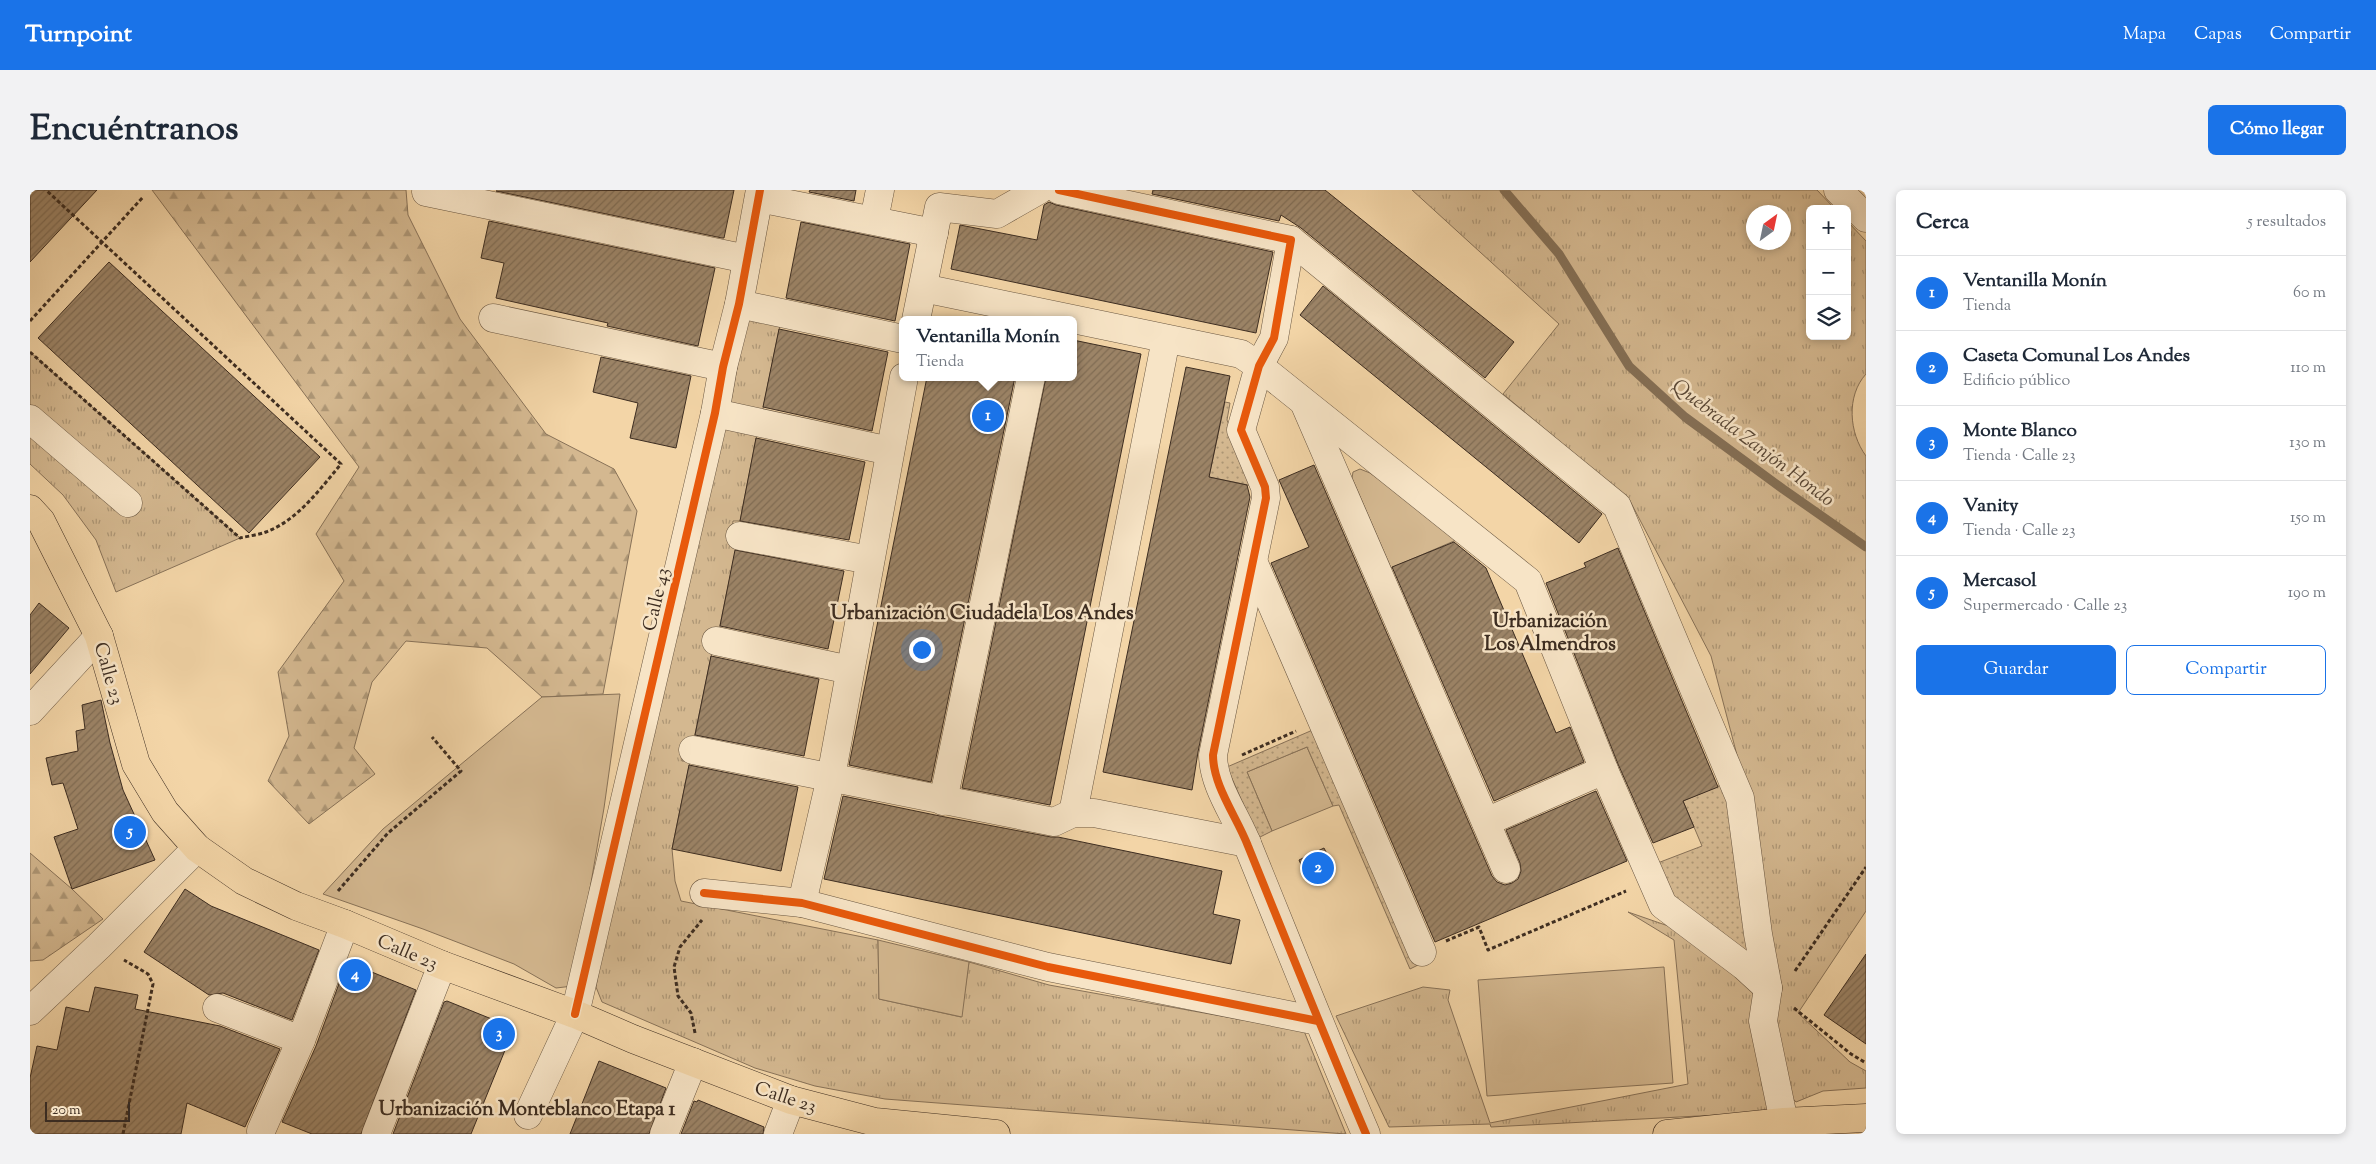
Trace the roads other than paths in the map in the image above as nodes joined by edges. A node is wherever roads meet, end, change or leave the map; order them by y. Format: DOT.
graph roads {
  1 [pos="880,190"];
  2 [pos="1040,190"];
  3 [pos="1059,190"];
  4 [pos="1838,190"];
  5 [pos="426,192"];
  6 [pos="759,194"];
  7 [pos="1136,198"];
  8 [pos="1866,218"];
  9 [pos="874,220"];
  10 [pos="934,232"];
  11 [pos="1291,240"];
  12 [pos="747,259"];
  13 [pos="922,288"];
  14 [pos="739,304"];
  15 [pos="917,316"];
  16 [pos="1040,316"];
  17 [pos="493,318"];
  18 [pos="1077,323"];
  19 [pos="899,338"];
  20 [pos="1166,339"];
  21 [pos="1259,366"];
  22 [pos="723,367"];
  23 [pos="903,381"];
  24 [pos="1030,381"];
  25 [pos="1304,402"];
  26 [pos="715,413"];
  27 [pos="30,419"];
  28 [pos="890,451"];
  29 [pos="128,503"];
  30 [pos="30,509"];
  31 [pos="740,536"];
  32 [pos="870,560"];
  33 [pos="1253,561"];
  34 [pos="99,636"];
  35 [pos="716,641"];
  36 [pos="850,670"];
  37 [pos="30,711"];
  38 [pos="693,750"];
  39 [pos="1604,770"];
  40 [pos="831,777"];
  41 [pos="943,801"];
  42 [pos="1074,813"];
  43 [pos="1486,822"];
  44 [pos="1247,843"];
  45 [pos="197,848"];
  46 [pos="1506,869"];
  47 [pos="715,893"];
  48 [pos="802,903"];
  49 [pos="345,924"];
  50 [pos="1422,952"];
  51 [pos="442,965"];
  52 [pos="1768,988"];
  53 [pos="217,1008"];
  54 [pos="30,1011"];
  55 [pos="575,1014"];
  56 [pos="1318,1022"];
  57 [pos="301,1040"];
  58 [pos="693,1062"];
  59 [pos="791,1100"];
  60 [pos="528,1115"];
  61 [pos="1784,1122"];
  62 [pos="1863,1123"];
  63 [pos="908,1130"];
  64 [pos="261,1131"];
  65 [pos="1711,1132"];
  66 [pos="376,1134"];
  67 [pos="664,1134"];
  68 [pos="778,1134"];
  69 [pos="984,1134"];
  70 [pos="1366,1134"];
  71 [pos="1666,1134"];
  1 -- 9 [label="street"];
  2 -- 10 [label="street"];
  3 -- 7 [label="street"];
  4 -- 8 [label="street"];
  5 -- 12 [label="street"];
  6 -- 9 [label="street"];
  6 -- 12 [label="street, Calle 43"];
  7 -- 11 [label="street"];
  9 -- 10 [label="street"];
  10 -- 13 [label="street"];
  11 -- 21 [label="street"];
  11 -- 52 [label="street"];
  12 -- 14 [label="street, Calle 43"];
  13 -- 15 [label="street"];
  13 -- 16 [label="street"];
  14 -- 19 [label="street"];
  14 -- 22 [label="street, Calle 43"];
  17 -- 22 [label="street"];
  18 -- 20 [label="street"];
  20 -- 21 [label="street"];
  20 -- 42 [label="street"];
  21 -- 25 [label="street"];
  21 -- 33 [label="street"];
  22 -- 26 [label="street, Calle 43"];
  23 -- 28 [label="street"];
  24 -- 41 [label="street"];
  25 -- 39 [label="street"];
  25 -- 43 [label="street"];
  26 -- 28 [label="street"];
  26 -- 55 [label="street, Calle 43"];
  27 -- 29 [label="street"];
  28 -- 32 [label="street"];
  30 -- 34 [label="main road, Calle 23"];
  31 -- 32 [label="street"];
  32 -- 36 [label="street"];
  33 -- 44 [label="street"];
  33 -- 50 [label="street"];
  34 -- 37 [label="street"];
  34 -- 45 [label="main road, Calle 23"];
  35 -- 36 [label="street"];
  36 -- 40 [label="street"];
  38 -- 40 [label="street"];
  39 -- 43 [label="street"];
  39 -- 52 [label="street"];
  40 -- 41 [label="street"];
  40 -- 48 [label="street"];
  41 -- 42 [label="street"];
  42 -- 44 [label="street"];
  43 -- 46 [label="street"];
  44 -- 56 [label="street"];
  45 -- 49 [label="main road, Calle 23"];
  45 -- 54 [label="street"];
  47 -- 48 [label="street"];
  48 -- 56 [label="street"];
  49 -- 51 [label="main road, Calle 23"];
  49 -- 57 [label="street"];
  51 -- 55 [label="main road, Calle 23"];
  51 -- 66 [label="street"];
  52 -- 61 [label="street"];
  53 -- 57 [label="street"];
  55 -- 58 [label="main road, Calle 23"];
  55 -- 60 [label="street, Calle 43"];
  56 -- 70 [label="street"];
  57 -- 64 [label="street"];
  58 -- 59 [label="main road, Calle 23"];
  58 -- 67 [label="street"];
  59 -- 63 [label="main road, Calle 23"];
  59 -- 68 [label="street"];
  61 -- 62 [label="main road"];
  61 -- 65 [label="main road"];
  63 -- 69 [label="main road, Calle 23"];
  65 -- 71 [label="main road"];
}
